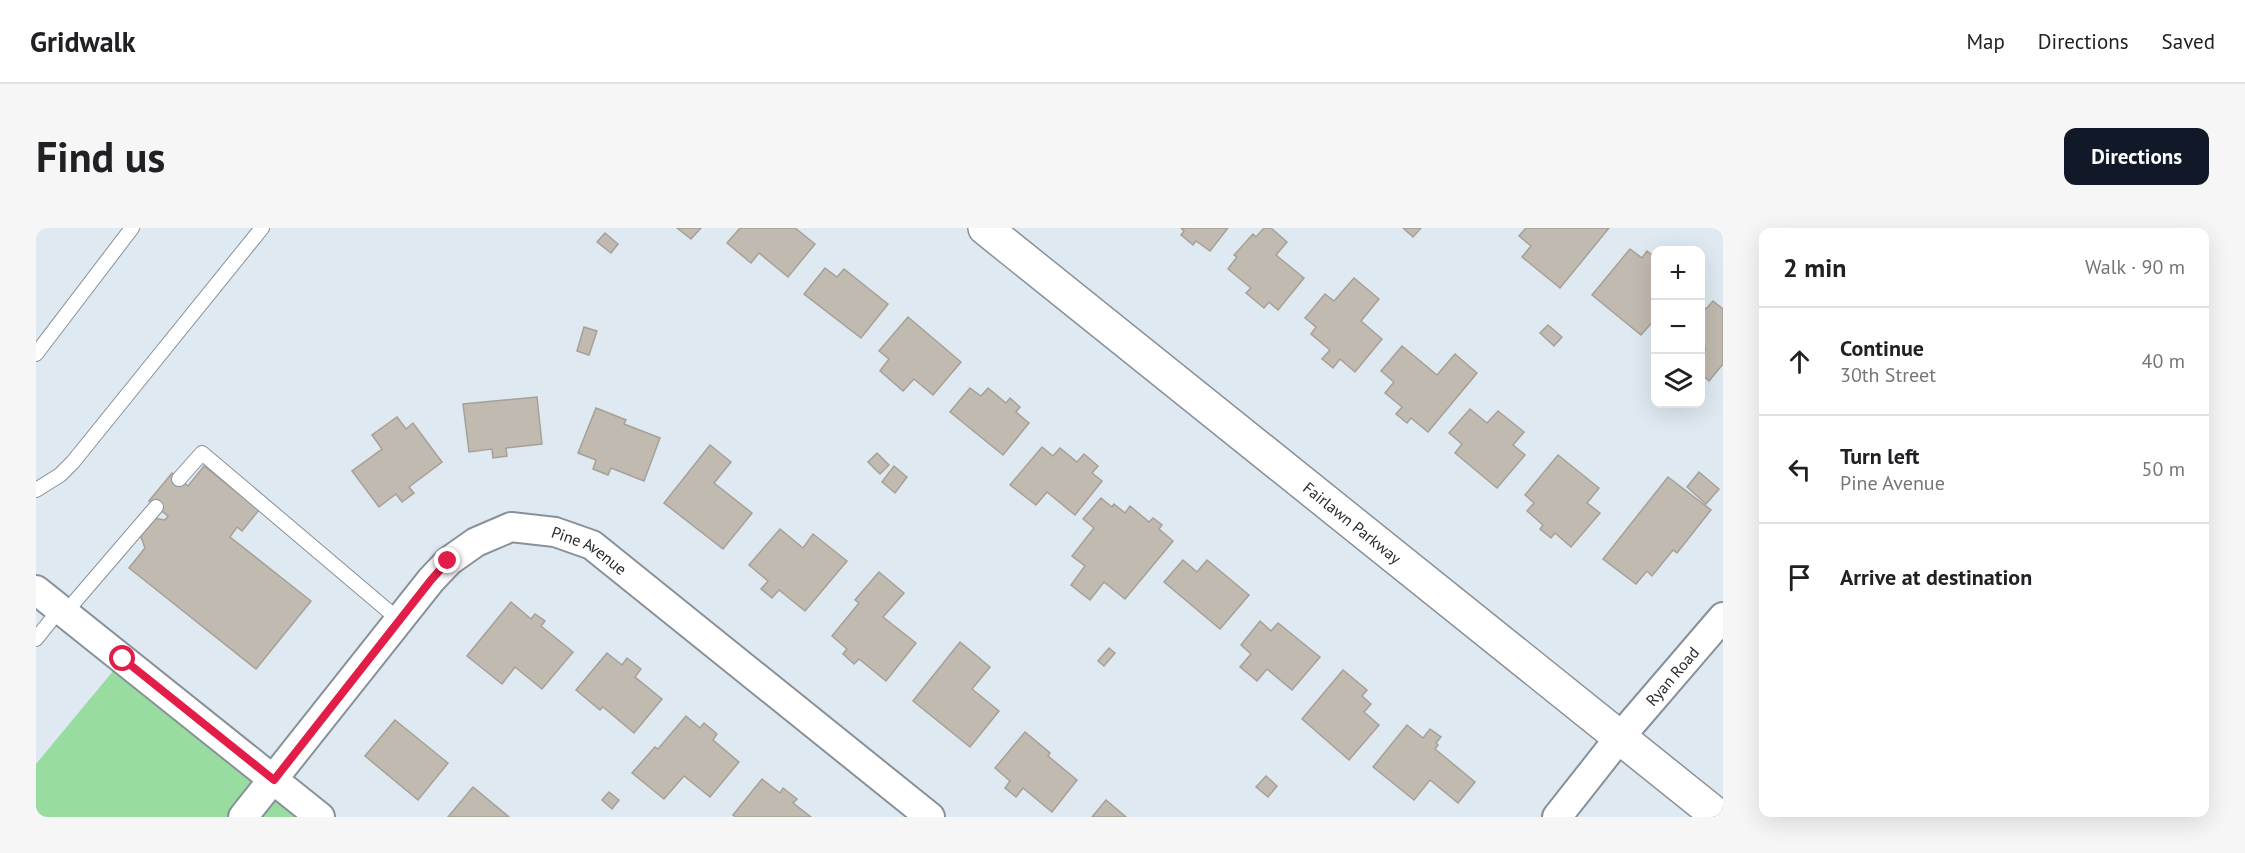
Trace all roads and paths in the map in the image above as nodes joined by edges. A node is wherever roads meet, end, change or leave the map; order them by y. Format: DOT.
graph roads {
  1 [pos="132,228"];
  2 [pos="262,228"];
  3 [pos="985,228"];
  4 [pos="36,354"];
  5 [pos="179,479"];
  6 [pos="36,490"];
  7 [pos="156,507"];
  8 [pos="36,590"];
  9 [pos="62,611"];
  10 [pos="1723,617"];
  11 [pos="399,620"];
  12 [pos="36,639"];
  13 [pos="1620,737"];
  14 [pos="274,780"];
  15 [pos="243,817"];
  16 [pos="320,817"];
  17 [pos="930,817"];
  18 [pos="1557,817"];
  19 [pos="1719,817"];
  1 -- 4 [label="lane"];
  2 -- 6 [label="lane"];
  3 -- 13 [label="street, Fairlawn Parkway"];
  5 -- 11 [label="lane"];
  7 -- 9 [label="lane"];
  8 -- 9 [label="street"];
  9 -- 12 [label="lane"];
  9 -- 14 [label="street"];
  10 -- 13 [label="street, Ryan Road"];
  11 -- 14 [label="street, Pine Avenue"];
  11 -- 17 [label="street, Pine Avenue"];
  13 -- 18 [label="street, Ryan Road"];
  13 -- 19 [label="street, Fairlawn Parkway"];
  14 -- 15 [label="street, Pine Avenue"];
  14 -- 16 [label="street"];
}
